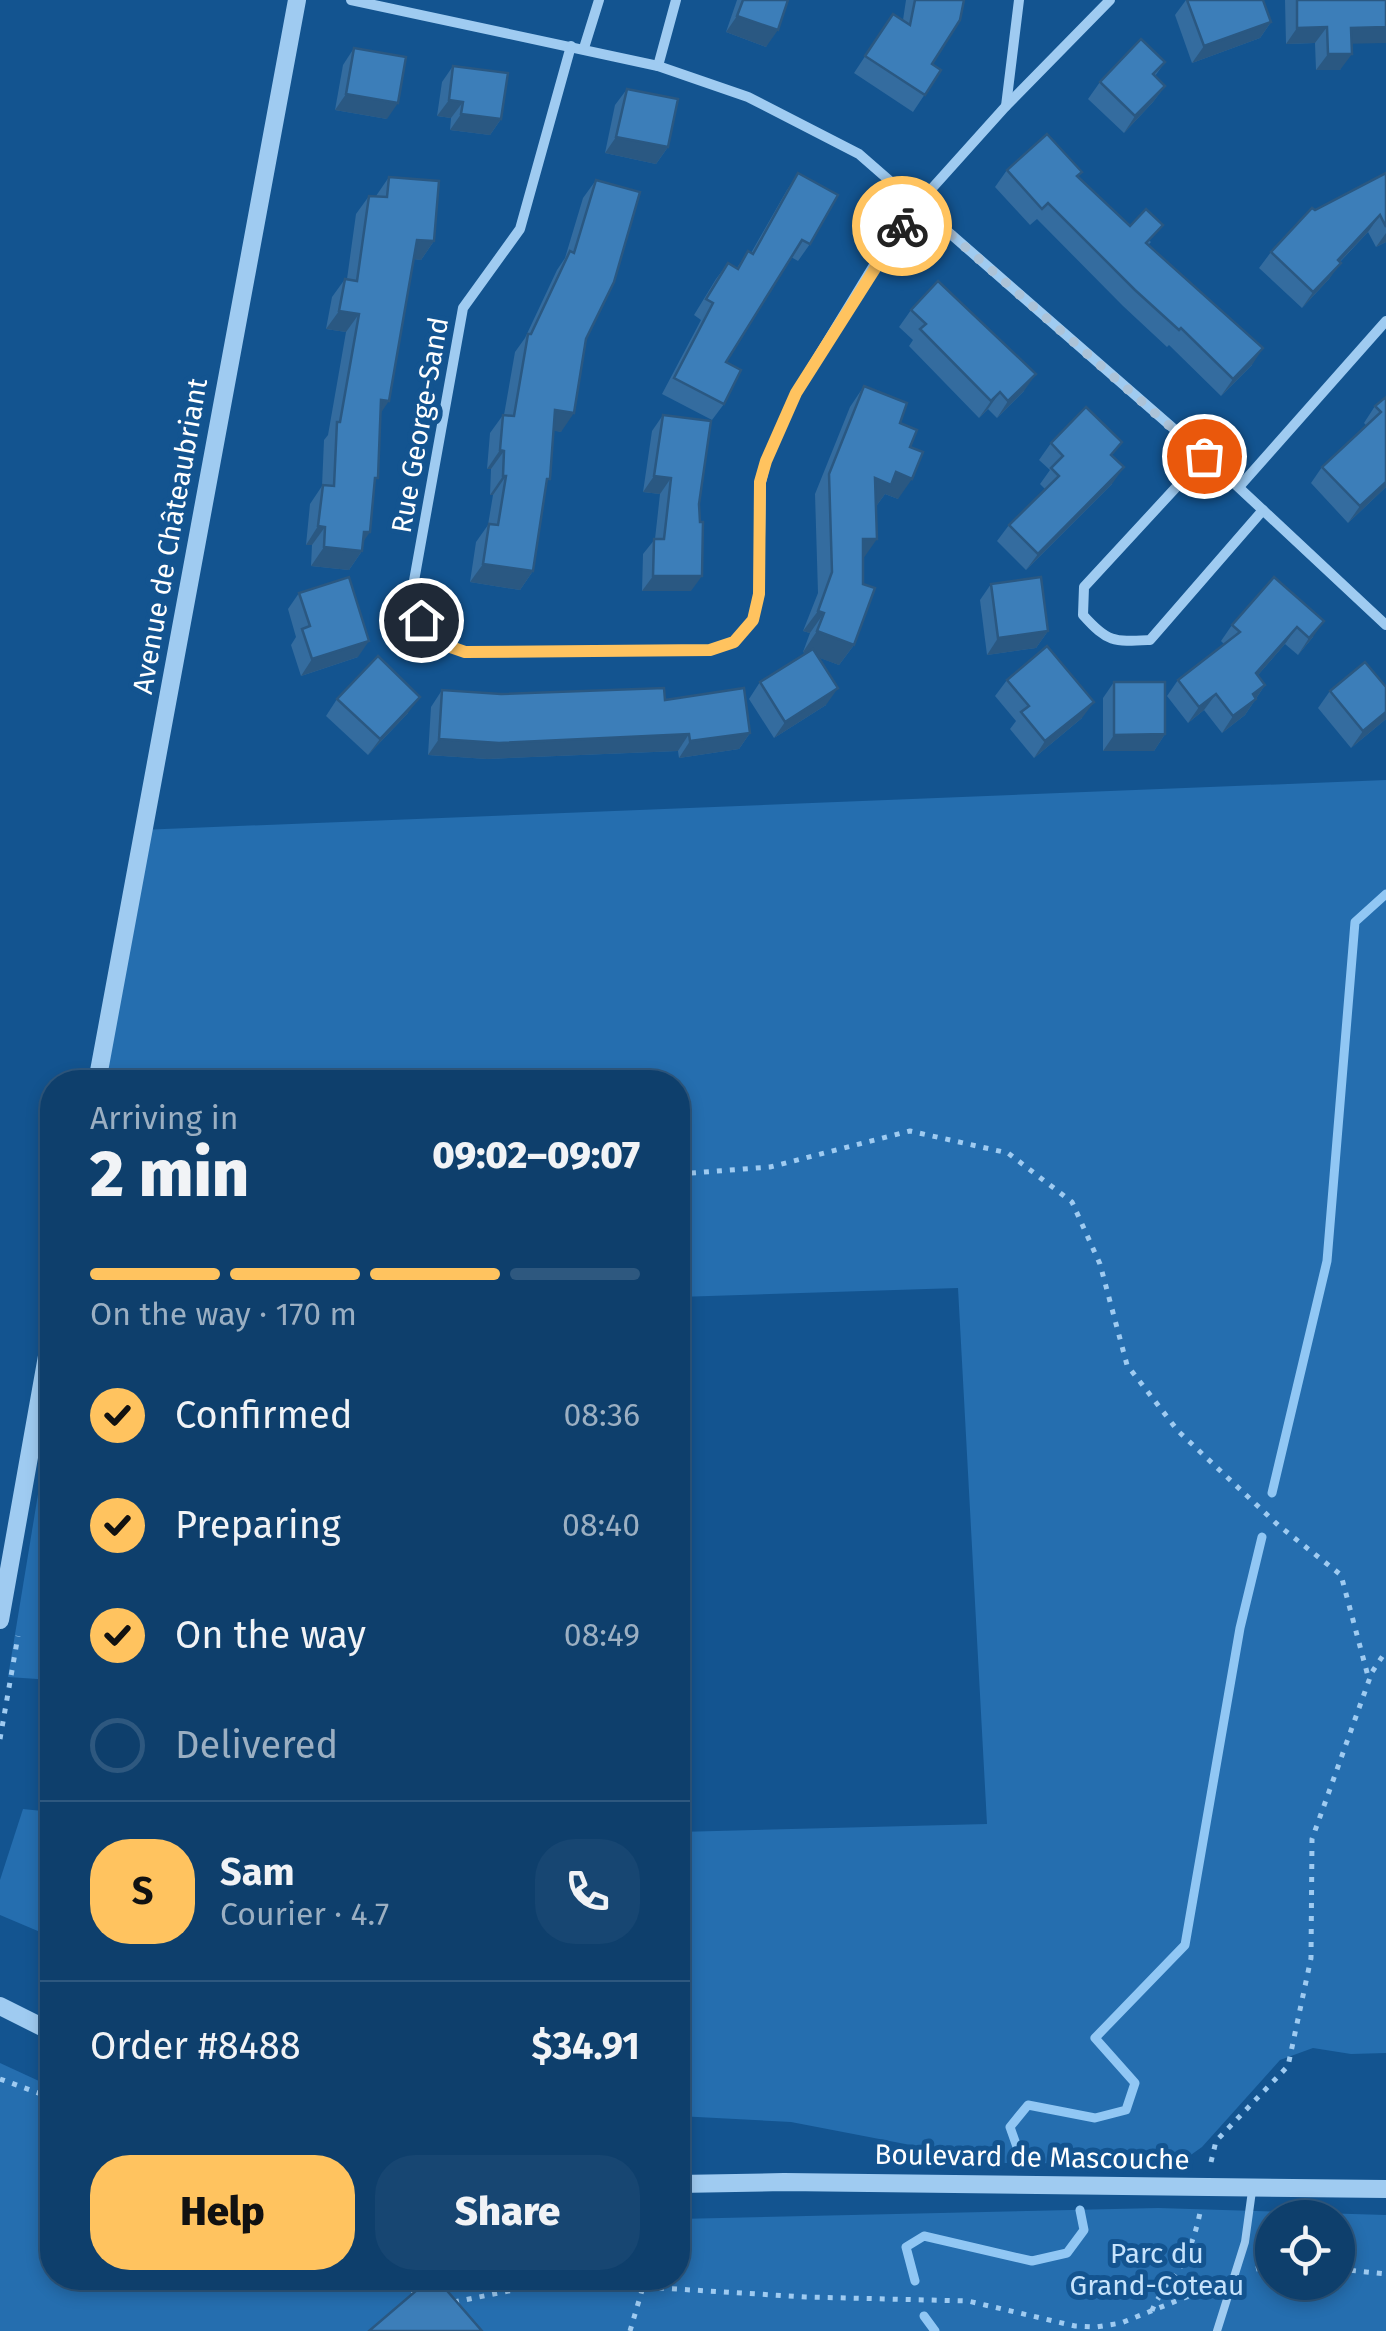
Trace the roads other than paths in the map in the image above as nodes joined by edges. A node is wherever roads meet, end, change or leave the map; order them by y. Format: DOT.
graph roads {
  1 [pos="296,0"];
  2 [pos="351,0"];
  3 [pos="600,0"];
  4 [pos="676,0"];
  5 [pos="1018,0"];
  6 [pos="1110,0"];
  7 [pos="571,46"];
  8 [pos="584,48"];
  9 [pos="658,66"];
  10 [pos="1006,106"];
  11 [pos="917,205"];
  12 [pos="1386,321"];
  13 [pos="1204,456"];
  14 [pos="1239,487"];
  15 [pos="1263,510"];
  16 [pos="1386,625"];
  17 [pos="99,1070"];
  18 [pos="40,1395"];
  19 [pos="0,1620"];
  20 [pos="0,2006"];
  21 [pos="40,2026"];
  22 [pos="690,2184"];
  23 [pos="1252,2187"];
  24 [pos="1386,2189"];
  25 [pos="1216,2331"];
  1 -- 17 [label="street, Avenue de Châteaubriant"];
  2 -- 7 [label="street"];
  3 -- 8 [label="street"];
  4 -- 9 [label="street"];
  5 -- 10 [label="street"];
  6 -- 10 [label="street"];
  7 -- 8 [label="street"];
  7 -- 11 [label="street, Rue George-Sand"];
  8 -- 9 [label="street"];
  9 -- 11 [label="street"];
  10 -- 11 [label="street"];
  11 -- 13 [label="street"];
  12 -- 14 [label="street"];
  13 -- 14 [label="street"];
  13 -- 15 [label="street"];
  14 -- 15 [label="street"];
  15 -- 16 [label="street"];
  18 -- 19 [label="street"];
  20 -- 21 [label="street"];
  22 -- 23 [label="street, Boulevard de Mascouche"];
  23 -- 24 [label="street, Boulevard de Mascouche"];
  23 -- 25 [label="lane"];
}
